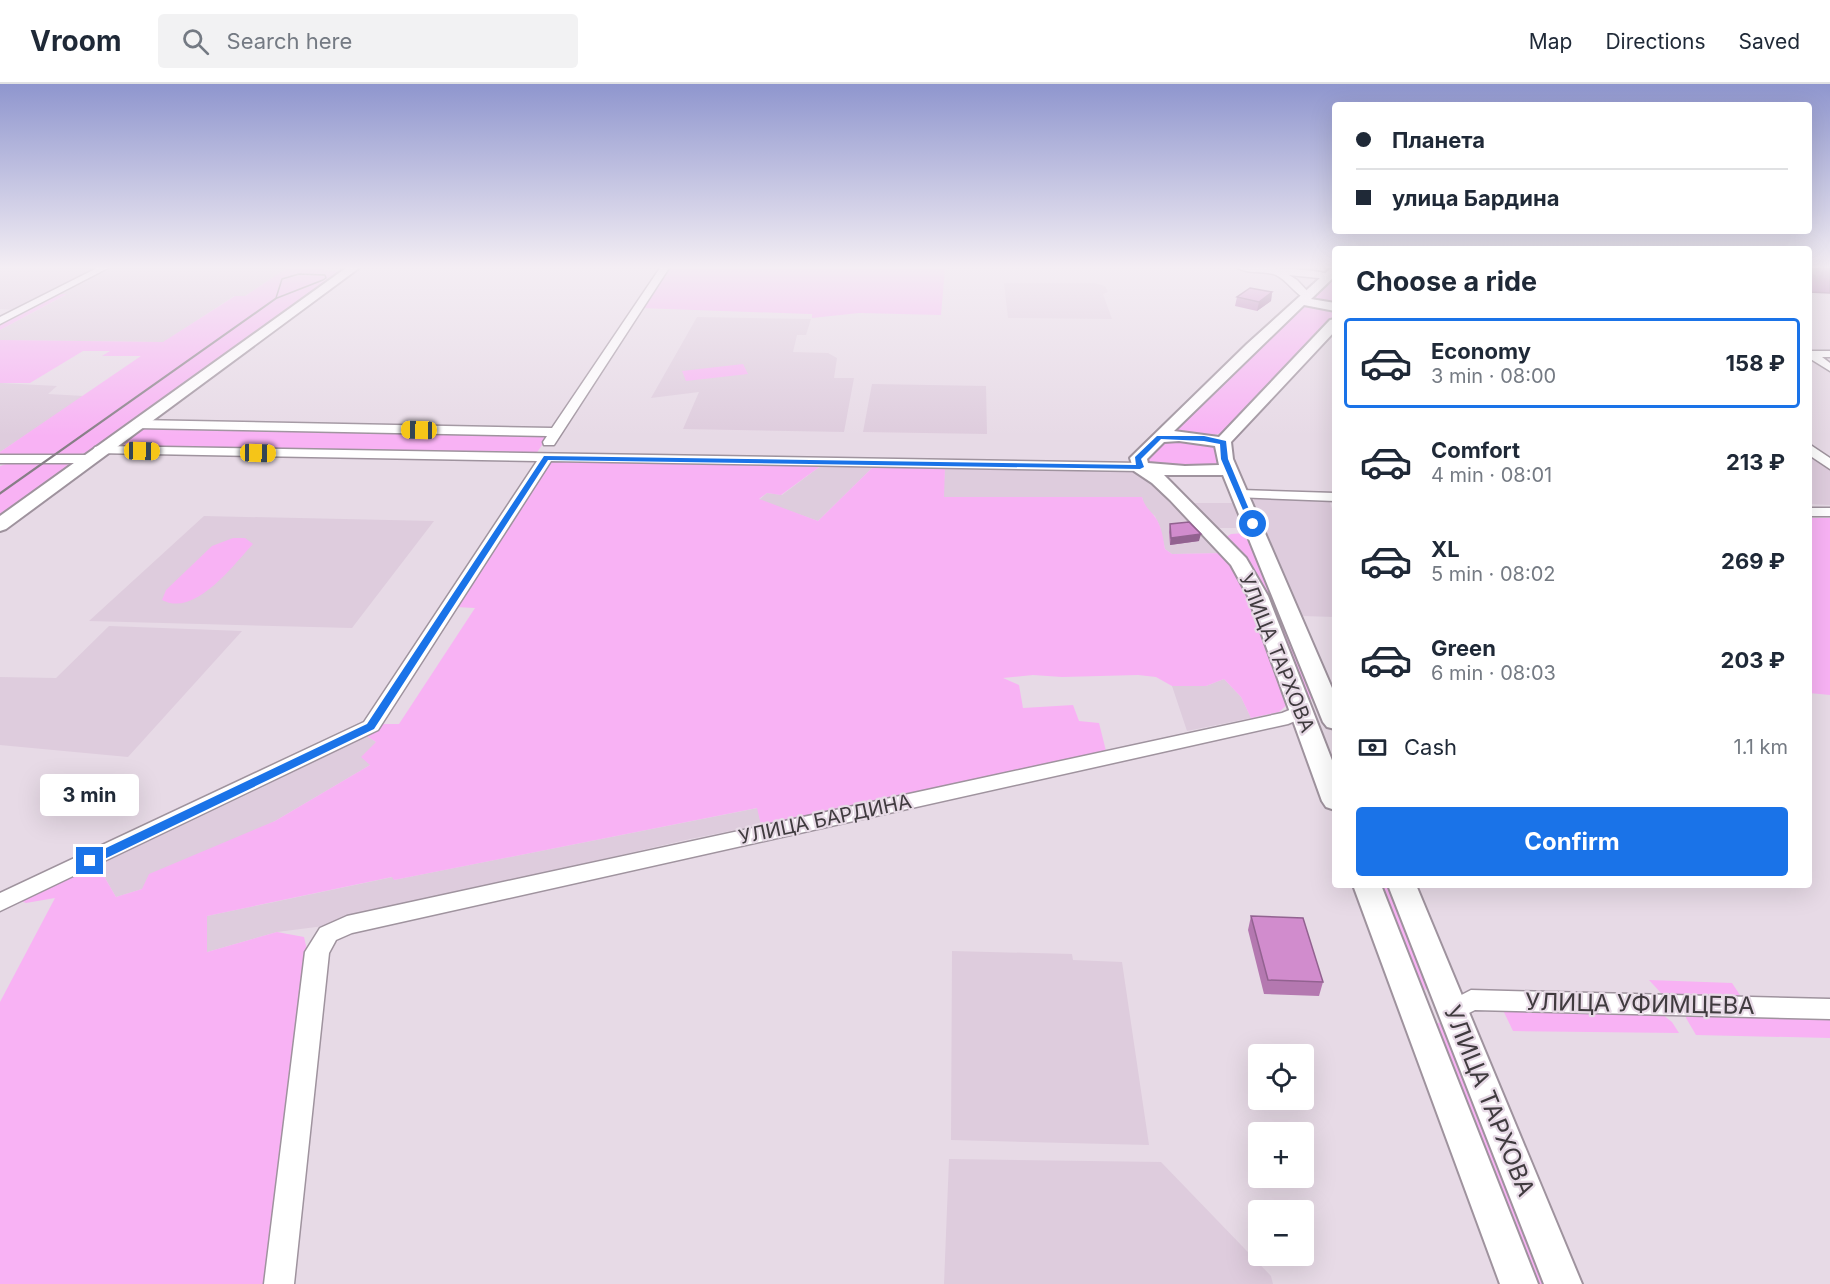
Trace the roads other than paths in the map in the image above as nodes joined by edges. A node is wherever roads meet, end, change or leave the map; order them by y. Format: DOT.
graph roads {
  1 [pos="275,324"];
  2 [pos="627,324"];
  3 [pos="1276,324"];
  4 [pos="1332,326"];
  5 [pos="1812,354"];
  6 [pos="1830,354"];
  7 [pos="1812,355"];
  8 [pos="1830,368"];
  9 [pos="136,424"];
  10 [pos="555,432"];
  11 [pos="1159,437"];
  12 [pos="1223,442"];
  13 [pos="1812,450"];
  14 [pos="94,455"];
  15 [pos="542,458"];
  16 [pos="0,459"];
  17 [pos="1830,465"];
  18 [pos="1140,467"];
  19 [pos="1229,469"];
  20 [pos="1240,494"];
  21 [pos="1332,497"];
  22 [pos="1812,512"];
  23 [pos="1830,512"];
  24 [pos="1253,524"];
  25 [pos="0,525"];
  26 [pos="1206,526"];
  27 [pos="1302,711"];
  28 [pos="1331,716"];
  29 [pos="1332,793"];
  30 [pos="1368,888"];
  31 [pos="1403,888"];
  32 [pos="0,903"];
  33 [pos="1830,1009"];
  34 [pos="1414,1010"];
  35 [pos="1453,1011"];
  36 [pos="279,1284"];
  37 [pos="1519,1284"];
  38 [pos="1563,1284"];
  1 -- 9 [label="main road"];
  2 -- 10 [label="street"];
  3 -- 11 [label="main road"];
  4 -- 12 [label="main road"];
  5 -- 6 [label="street"];
  7 -- 8 [label="street"];
  9 -- 10 [label="street"];
  9 -- 14 [label="main road"];
  10 -- 15 [label="street"];
  11 -- 12 [label="main road"];
  11 -- 18 [label="main road"];
  12 -- 19 [label="main road, УЛИЦА ТАРХОВА"];
  13 -- 17 [label="street"];
  14 -- 15 [label="street"];
  14 -- 16 [label="street"];
  14 -- 25 [label="main road"];
  15 -- 18 [label="street"];
  15 -- 32 [label="street"];
  18 -- 19 [label="main road"];
  18 -- 26 [label="main road, УЛИЦА ТАРХОВА"];
  19 -- 20 [label="main road, УЛИЦА ТАРХОВА"];
  20 -- 21 [label="street"];
  20 -- 24 [label="main road, УЛИЦА ТАРХОВА"];
  22 -- 23 [label="street"];
  24 -- 26 [label="main road"];
  24 -- 28 [label="main road, УЛИЦА ТАРХОВА"];
  26 -- 27 [label="main road, УЛИЦА ТАРХОВА"];
  27 -- 28 [label="main road"];
  27 -- 29 [label="main road, УЛИЦА ТАРХОВА"];
  27 -- 36 [label="street, УЛИЦА БАРДИНА"];
  30 -- 34 [label="main road, УЛИЦА ТАРХОВА"];
  31 -- 35 [label="main road, УЛИЦА ТАРХОВА"];
  33 -- 35 [label="street, УЛИЦА УФИМЦЕВА"];
  34 -- 35 [label="main road"];
  34 -- 37 [label="main road, УЛИЦА ТАРХОВА"];
  35 -- 38 [label="main road, УЛИЦА ТАРХОВА"];
}
